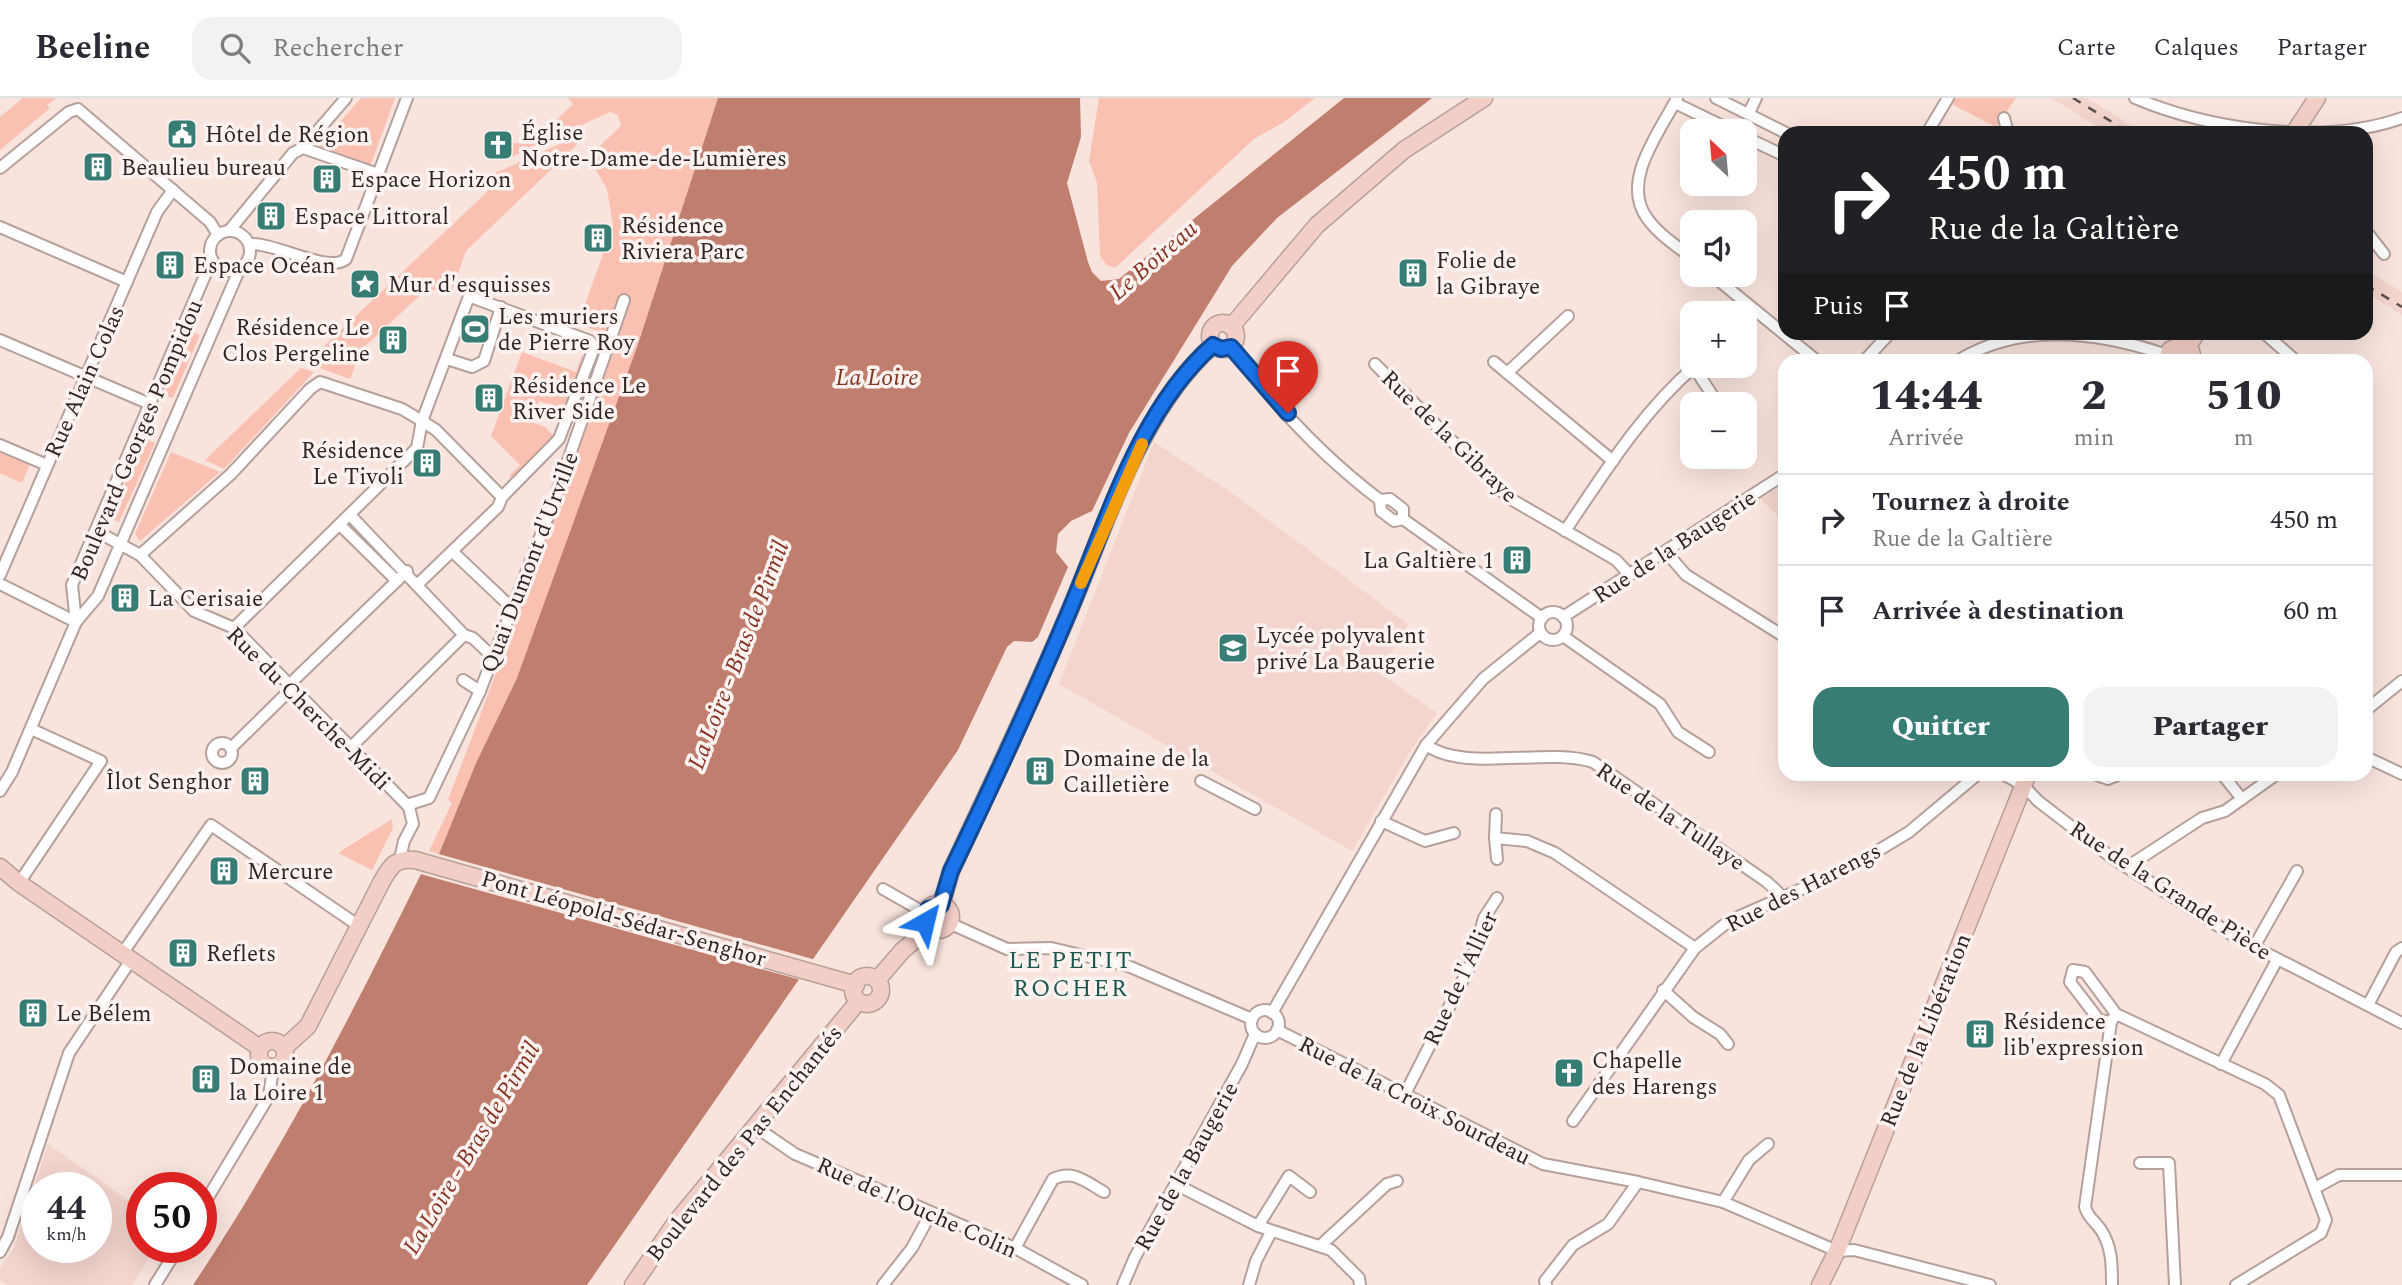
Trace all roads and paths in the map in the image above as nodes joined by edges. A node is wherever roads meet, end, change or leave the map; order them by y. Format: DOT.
graph roads {
  1 [pos="346,98"];
  2 [pos="407,98"];
  3 [pos="1484,98"];
  4 [pos="1716,98"];
  5 [pos="1756,98"];
  6 [pos="1948,98"];
  7 [pos="2135,98"];
  8 [pos="2317,98"];
  9 [pos="1676,101"];
  10 [pos="1749,113"];
  11 [pos="2004,118"];
  12 [pos="2402,118"];
  13 [pos="1710,119"];
  14 [pos="1931,126"];
  15 [pos="2006,126"];
  16 [pos="2252,126"];
  17 [pos="2299,126"];
  18 [pos="2361,126"];
  19 [pos="1778,129"];
  20 [pos="1757,143"];
  21 [pos="303,148"];
  22 [pos="1778,153"];
  23 [pos="0,168"];
  24 [pos="378,174"];
  25 [pos="173,190"];
  26 [pos="0,227"];
  27 [pos="229,230"];
  28 [pos="218,235"];
  29 [pos="2373,240"];
  30 [pos="249,244"];
  31 [pos="1680,248"];
  32 [pos="2384,254"];
  33 [pos="212,259"];
  34 [pos="240,268"];
  35 [pos="127,282"];
  36 [pos="1726,287"];
  37 [pos="624,300"];
  38 [pos="1743,301"];
  39 [pos="501,307"];
  40 [pos="1757,313"];
  41 [pos="1568,316"];
  42 [pos="1231,327"];
  43 [pos="1778,329"];
  44 [pos="0,340"];
  45 [pos="1791,340"];
  46 [pos="1884,340"];
  47 [pos="2020,340"];
  48 [pos="2113,340"];
  49 [pos="2272,340"];
  50 [pos="1213,345"];
  51 [pos="1231,347"];
  52 [pos="1809,354"];
  53 [pos="1871,354"];
  54 [pos="1974,354"];
  55 [pos="2155,354"];
  56 [pos="2170,354"];
  57 [pos="2190,354"];
  58 [pos="2288,354"];
  59 [pos="447,359"];
  60 [pos="1494,362"];
  61 [pos="1375,364"];
  62 [pos="1507,373"];
  63 [pos="86,376"];
  64 [pos="1681,378"];
  65 [pos="150,404"];
  66 [pos="422,421"];
  67 [pos="0,445"];
  68 [pos="1613,461"];
  69 [pos="47,466"];
  70 [pos="1778,479"];
  71 [pos="502,496"];
  72 [pos="351,516"];
  73 [pos="340,525"];
  74 [pos="96,531"];
  75 [pos="1565,531"];
  76 [pos="121,542"];
  77 [pos="1666,552"];
  78 [pos="140,555"];
  79 [pos="456,555"];
  80 [pos="407,571"];
  81 [pos="0,575"];
  82 [pos="1630,575"];
  83 [pos="397,581"];
  84 [pos="419,583"];
  85 [pos="0,584"];
  86 [pos="512,608"];
  87 [pos="1563,617"];
  88 [pos="1542,618"];
  89 [pos="76,622"];
  90 [pos="234,628"];
  91 [pos="1540,633"];
  92 [pos="1778,633"];
  93 [pos="464,635"];
  94 [pos="1563,636"];
  95 [pos="493,657"];
  96 [pos="463,680"];
  97 [pos="2402,681"];
  98 [pos="291,686"];
  99 [pos="480,691"];
  100 [pos="2373,704"];
  101 [pos="31,729"];
  102 [pos="1426,745"];
  103 [pos="351,747"];
  104 [pos="230,748"];
  105 [pos="1709,752"];
  106 [pos="2373,760"];
  107 [pos="2402,774"];
  108 [pos="1201,781"];
  109 [pos="1970,781"];
  110 [pos="2024,781"];
  111 [pos="2026,781"];
  112 [pos="2228,781"];
  113 [pos="2267,781"];
  114 [pos="0,791"];
  115 [pos="2242,799"];
  116 [pos="407,805"];
  117 [pos="1255,809"];
  118 [pos="1496,814"];
  119 [pos="1381,821"];
  120 [pos="1454,833"];
  121 [pos="1495,838"];
  122 [pos="408,859"];
  123 [pos="1497,859"];
  124 [pos="0,867"];
  125 [pos="2127,867"];
  126 [pos="2297,871"];
  127 [pos="0,877"];
  128 [pos="19,883"];
  129 [pos="883,889"];
  130 [pos="1497,898"];
  131 [pos="1783,898"];
  132 [pos="941,905"];
  133 [pos="927,920"];
  134 [pos="949,923"];
  135 [pos="359,926"];
  136 [pos="2254,947"];
  137 [pos="1695,948"];
  138 [pos="2402,948"];
  139 [pos="127,957"];
  140 [pos="2277,960"];
  141 [pos="878,979"];
  142 [pos="852,983"];
  143 [pos="1663,990"];
  144 [pos="857,1003"];
  145 [pos="2368,1005"];
  146 [pos="1272,1013"];
  147 [pos="1252,1018"];
  148 [pos="2113,1018"];
  149 [pos="2402,1023"];
  150 [pos="1277,1030"];
  151 [pos="1258,1036"];
  152 [pos="1728,1044"];
  153 [pos="260,1048"];
  154 [pos="284,1048"];
  155 [pos="2221,1064"];
  156 [pos="273,1068"];
  157 [pos="1404,1096"];
  158 [pos="1573,1121"];
  159 [pos="754,1126"];
  160 [pos="1768,1144"];
  161 [pos="2140,1163"];
  162 [pos="2402,1175"];
  163 [pos="1397,1181"];
  164 [pos="217,1182"];
  165 [pos="1638,1182"];
  166 [pos="1175,1184"];
  167 [pos="2315,1188"];
  168 [pos="1104,1192"];
  169 [pos="1310,1192"];
  170 [pos="1724,1202"];
  171 [pos="932,1213"];
  172 [pos="1258,1226"];
  173 [pos="1271,1232"];
  174 [pos="1320,1246"];
  175 [pos="1015,1248"];
  176 [pos="1837,1251"];
  177 [pos="0,1252"];
  178 [pos="169,1263"];
  179 [pos="155,1285"];
  180 [pos="633,1285"];
  181 [pos="883,1285"];
  182 [pos="1082,1285"];
  183 [pos="1123,1285"];
  184 [pos="1249,1285"];
  185 [pos="1360,1285"];
  186 [pos="1546,1285"];
  187 [pos="1820,1285"];
  188 [pos="1990,1285"];
  189 [pos="2112,1285"];
  190 [pos="2175,1285"];
  191 [pos="2236,1285"];
  1 -- 21 [label="street"];
  2 -- 24 [label="street"];
  3 -- 42 [label="street"];
  4 -- 10 [label="street"];
  5 -- 10 [label="street"];
  6 -- 14 [label="street"];
  7 -- 16 [label="street"];
  8 -- 17 [label="street"];
  9 -- 13 [label="street"];
  9 -- 31 [label="street"];
  10 -- 19 [label="street"];
  11 -- 15 [label="street"];
  12 -- 18 [label="street"];
  20 -- 22 [label="street"];
  21 -- 24 [label="street"];
  21 -- 27 [label="street"];
  23 -- 25 [label="street"];
  24 -- 30 [label="street"];
  25 -- 28 [label="street"];
  25 -- 35 [label="street, Rue Alain Colas"];
  26 -- 35 [label="street"];
  27 -- 28 [label="street"];
  27 -- 30 [label="street"];
  28 -- 33 [label="street"];
  29 -- 32 [label="street"];
  30 -- 34 [label="street"];
  33 -- 34 [label="street"];
  33 -- 65 [label="street, Boulevard Georges Pompidou"];
  34 -- 76 [label="street, Boulevard Georges Pompidou"];
  35 -- 63 [label="street, Rue Alain Colas"];
  36 -- 38 [label="street"];
  37 -- 86 [label="street, Quai Dumont d'Urville"];
  39 -- 59 [label="street"];
  39 -- 59 [label="street"];
  39 -- 71 [label="street, Quai Dumont d'Urville"];
  40 -- 43 [label="street"];
  41 -- 62 [label="street"];
  42 -- 50 [label="street"];
  42 -- 51 [label="street"];
  44 -- 63 [label="street"];
  45 -- 52 [label="street"];
  46 -- 53 [label="street"];
  47 -- 54 [label="street"];
  48 -- 55 [label="street"];
  49 -- 58 [label="street"];
  50 -- 51 [label="street"];
  50 -- 132 [label="street"];
  51 -- 88 [label="street"];
  56 -- 57 [label="street"];
  59 -- 66 [label="street"];
  60 -- 62 [label="street"];
  61 -- 75 [label="street, Rue de la Gibraye"];
  62 -- 68 [label="street"];
  63 -- 65 [label="street"];
  63 -- 69 [label="street, Rue Alain Colas"];
  64 -- 68 [label="street"];
  65 -- 74 [label="street, Boulevard Georges Pompidou"];
  66 -- 71 [label="street"];
  66 -- 72 [label="street"];
  66 -- 78 [label="street"];
  67 -- 69 [label="street"];
  68 -- 75 [label="street"];
  69 -- 81 [label="street, Rue Alain Colas"];
  70 -- 77 [label="street, Rue de la Baugerie"];
  71 -- 84 [label="street, Quai Dumont d'Urville"];
  72 -- 73 [label="street"];
  72 -- 80 [label="street"];
  73 -- 83 [label="street"];
  73 -- 90 [label="street"];
  74 -- 76 [label="street, Rue du Cherche-Midi"];
  74 -- 89 [label="street, Boulevard Georges Pompidou"];
  75 -- 82 [label="street, Rue de la Gibraye"];
  76 -- 78 [label="street, Rue du Cherche-Midi"];
  76 -- 89 [label="street, Boulevard Georges Pompidou"];
  77 -- 82 [label="street, Rue de la Baugerie"];
  77 -- 92 [label="street"];
  78 -- 90 [label="street, Rue du Cherche-Midi"];
  79 -- 86 [label="street"];
  80 -- 83 [label="street"];
  80 -- 84 [label="street"];
  82 -- 87 [label="street, Rue de la Baugerie"];
  83 -- 98 [label="street"];
  84 -- 93 [label="street"];
  85 -- 89 [label="street"];
  86 -- 95 [label="street, Quai Dumont d'Urville"];
  87 -- 88 [label="street"];
  87 -- 94 [label="street"];
  88 -- 91 [label="street"];
  89 -- 101 [label="street, Boulevard Georges Pompidou"];
  90 -- 98 [label="street, Rue du Cherche-Midi"];
  91 -- 94 [label="street"];
  91 -- 102 [label="street"];
  93 -- 95 [label="street"];
  93 -- 103 [label="street"];
  94 -- 105 [label="street"];
  95 -- 99 [label="street, Quai Dumont d'Urville"];
  96 -- 99 [label="street"];
  97 -- 100 [label="street"];
  98 -- 103 [label="street, Rue du Cherche-Midi"];
  98 -- 104 [label="street"];
  99 -- 116 [label="street, Quai Dumont d'Urville"];
  101 -- 114 [label="street, Boulevard Georges Pompidou"];
  101 -- 128 [label="street"];
  102 -- 119 [label="street"];
  102 -- 131 [label="street, Rue de la Tullaye"];
  103 -- 116 [label="street, Rue du Cherche-Midi"];
  106 -- 107 [label="street"];
  108 -- 117 [label="street"];
  109 -- 131 [label="street, Rue des Harengs"];
  110 -- 176 [label="street, Rue de la Libération"];
  111 -- 125 [label="street, Rue de la Grande Pièce"];
  112 -- 115 [label="street"];
  113 -- 115 [label="street"];
  115 -- 125 [label="street"];
  116 -- 122 [label="street, Rue du Cherche-Midi"];
  118 -- 121 [label="street"];
  119 -- 120 [label="street"];
  119 -- 146 [label="street"];
  121 -- 123 [label="street"];
  121 -- 137 [label="street"];
  122 -- 135 [label="street"];
  122 -- 142 [label="street, Pont Léopold-Sédar-Senghor"];
  124 -- 128 [label="street"];
  125 -- 136 [label="street, Rue de la Grande Pièce"];
  126 -- 136 [label="street"];
  127 -- 128 [label="street"];
  128 -- 139 [label="street"];
  129 -- 133 [label="street"];
  130 -- 157 [label="street, Rue de l'Allier"];
  131 -- 137 [label="street, Rue des Harengs"];
  132 -- 133 [label="street"];
  132 -- 134 [label="street"];
  133 -- 134 [label="street"];
  133 -- 141 [label="street"];
  134 -- 147 [label="street"];
  135 -- 139 [label="street"];
  135 -- 154 [label="street"];
  136 -- 140 [label="street, Rue de la Grande Pièce"];
  137 -- 143 [label="street, Rue des Harengs"];
  138 -- 145 [label="street"];
  139 -- 153 [label="street"];
  139 -- 177 [label="street"];
  140 -- 145 [label="street, Rue de la Grande Pièce"];
  140 -- 155 [label="street"];
  141 -- 142 [label="street"];
  141 -- 144 [label="street"];
  142 -- 144 [label="street"];
  143 -- 152 [label="street"];
  143 -- 158 [label="street, Rue des Harengs"];
  144 -- 159 [label="street, Boulevard des Pas Enchantés"];
  145 -- 149 [label="street, Rue de la Grande Pièce"];
  146 -- 147 [label="street"];
  146 -- 150 [label="street"];
  147 -- 151 [label="street"];
  148 -- 148 [label="street"];
  148 -- 155 [label="street"];
  148 -- 189 [label="street"];
  150 -- 151 [label="street"];
  150 -- 157 [label="street, Rue de la Croix Sourdeau"];
  151 -- 166 [label="street, Rue de la Baugerie"];
  153 -- 154 [label="street"];
  153 -- 156 [label="street"];
  154 -- 156 [label="street"];
  155 -- 167 [label="street"];
  156 -- 164 [label="street"];
  157 -- 165 [label="street, Rue de la Croix Sourdeau"];
  159 -- 171 [label="street, Rue de l'Ouche Colin"];
  159 -- 180 [label="street, Boulevard des Pas Enchantés"];
  160 -- 170 [label="street"];
  161 -- 190 [label="street"];
  162 -- 167 [label="street"];
  163 -- 174 [label="street"];
  165 -- 170 [label="street, Rue de la Croix Sourdeau"];
  165 -- 186 [label="street"];
  166 -- 172 [label="street"];
  166 -- 183 [label="street, Rue de la Baugerie"];
  167 -- 191 [label="street"];
  168 -- 175 [label="street"];
  169 -- 172 [label="street"];
  170 -- 176 [label="street, Rue de la Croix Sourdeau"];
  171 -- 175 [label="street, Rue de l'Ouche Colin"];
  171 -- 181 [label="street"];
  172 -- 173 [label="street"];
  173 -- 174 [label="street"];
  173 -- 184 [label="street"];
  174 -- 185 [label="street"];
  175 -- 182 [label="street, Rue de l'Ouche Colin"];
  176 -- 187 [label="street, Rue de la Libération"];
  176 -- 188 [label="street, Rue de la Croix Sourdeau"];
  178 -- 179 [label="street"];
}
